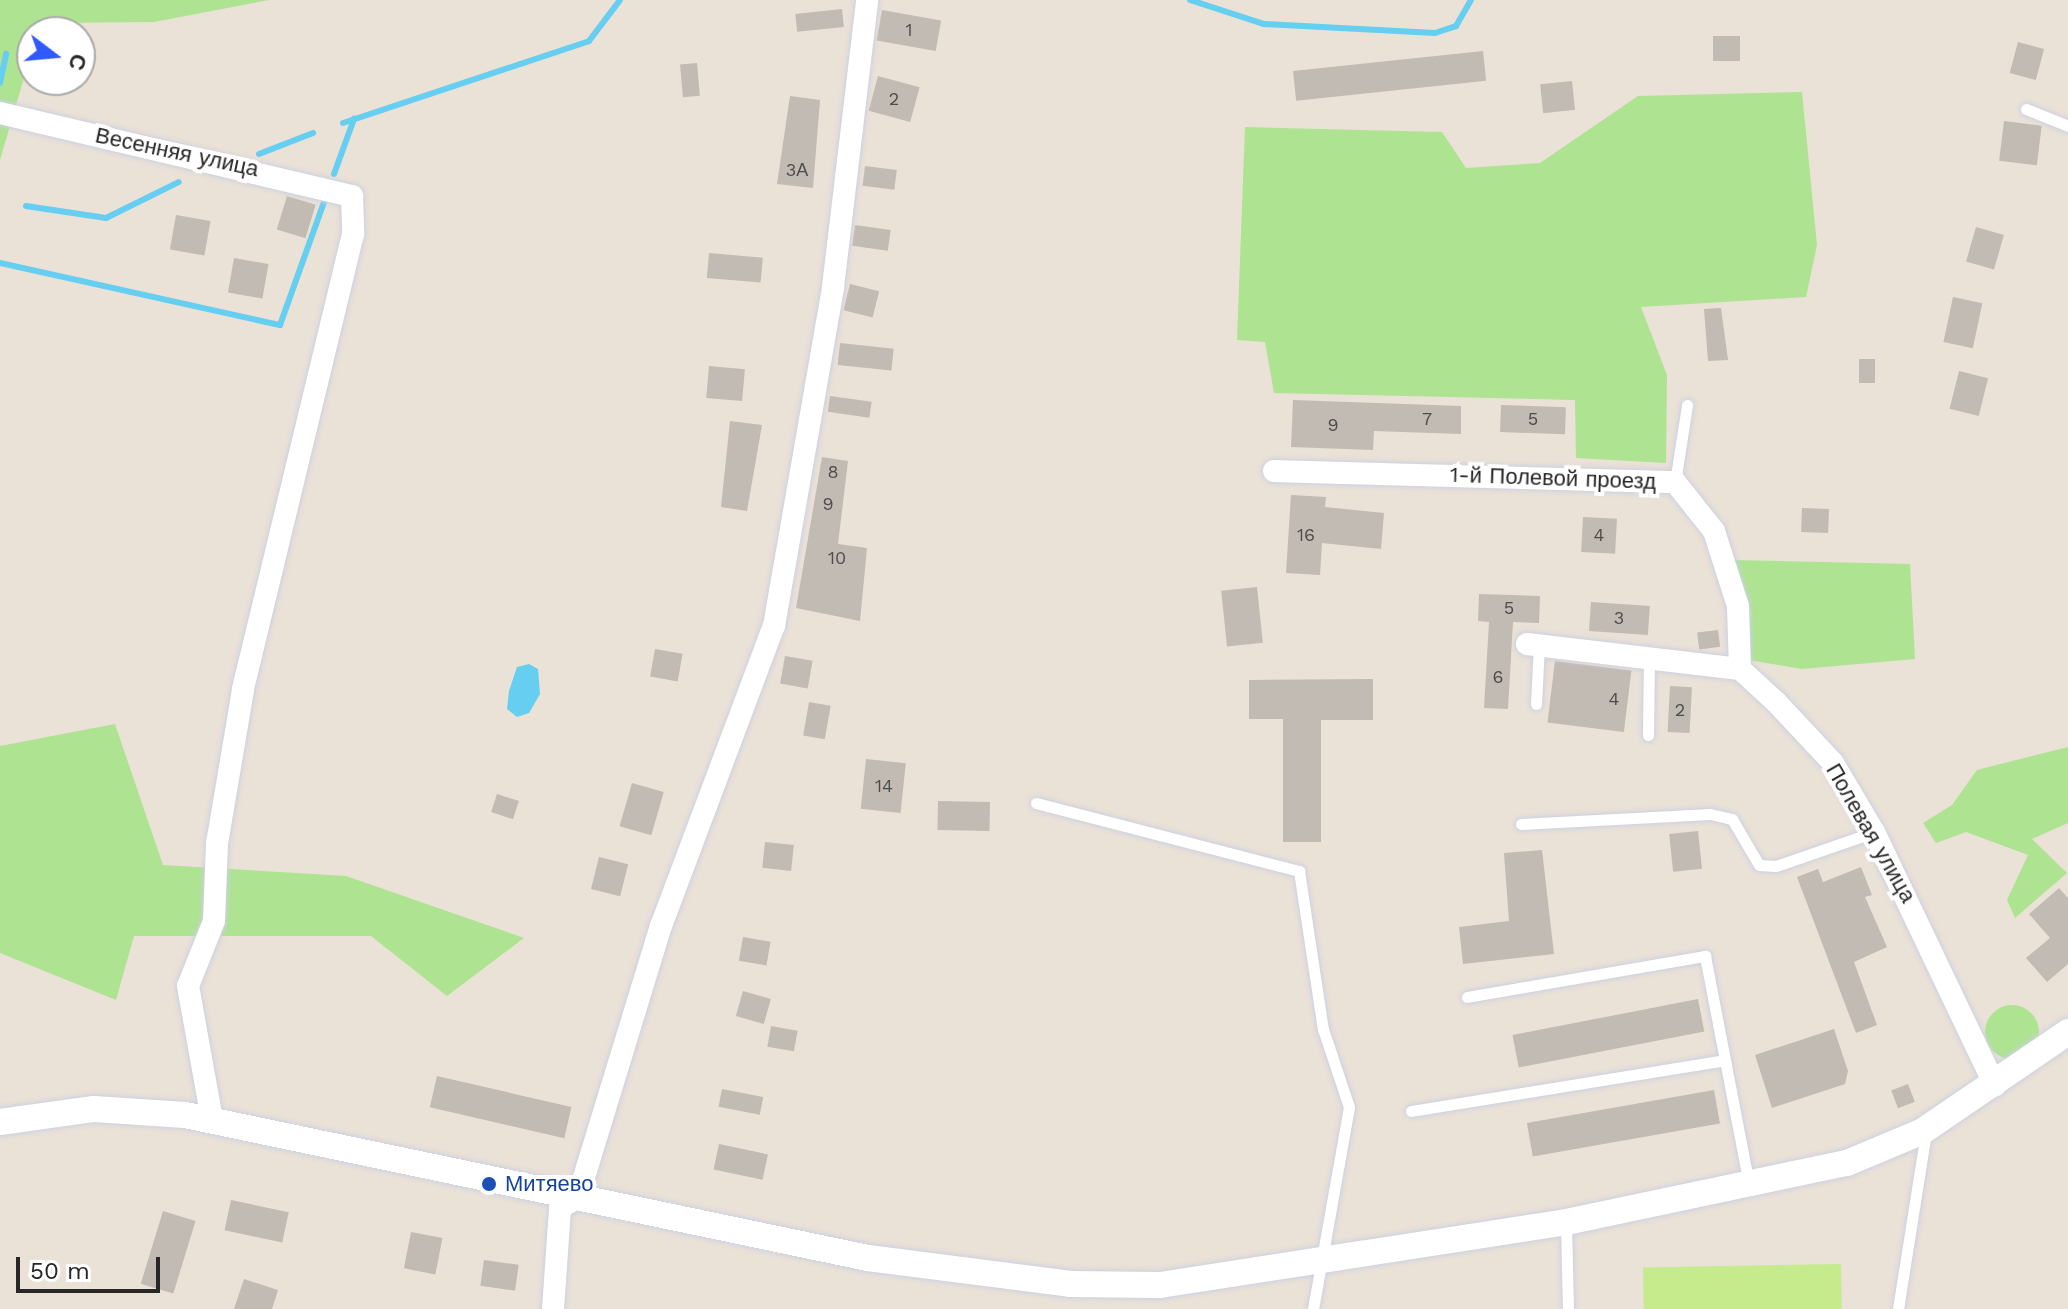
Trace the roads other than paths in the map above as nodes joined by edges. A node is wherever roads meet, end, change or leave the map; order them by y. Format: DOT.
graph roads {
  1 [pos="867,0"];
  2 [pos="2026,109"];
  3 [pos="0,113"];
  4 [pos="2068,126"];
  5 [pos="1687,405"];
  6 [pos="1274,471"];
  7 [pos="1675,482"];
  8 [pos="1533,644"];
  9 [pos="1649,656"];
  10 [pos="1740,669"];
  11 [pos="1536,704"];
  12 [pos="1648,735"];
  13 [pos="1036,803"];
  14 [pos="1521,824"];
  15 [pos="1874,832"];
  16 [pos="1467,997"];
  17 [pos="2068,1032"];
  18 [pos="1725,1060"];
  19 [pos="1995,1086"];
  20 [pos="1411,1111"];
  21 [pos="212,1120"];
  22 [pos="0,1122"];
  23 [pos="1926,1129"];
  24 [pos="1749,1185"];
  25 [pos="578,1197"];
  26 [pos="1566,1222"];
  27 [pos="1327,1260"];
  28 [pos="553,1309"];
  29 [pos="1313,1309"];
  30 [pos="1568,1309"];
  31 [pos="1898,1309"];
  1 -- 25 [label="street"];
  2 -- 4 [label="lane"];
  3 -- 21 [label="street, Весенняя улица"];
  5 -- 7 [label="lane"];
  6 -- 7 [label="street, 1-й Полевой проезд"];
  7 -- 10 [label="street, 1-й Полевой проезд"];
  8 -- 9 [label="street"];
  8 -- 11 [label="lane"];
  9 -- 10 [label="street"];
  9 -- 12 [label="lane"];
  10 -- 15 [label="street, Полевая улица"];
  13 -- 27 [label="lane"];
  14 -- 15 [label="lane"];
  15 -- 19 [label="street, Полевая улица"];
  16 -- 18 [label="lane"];
  17 -- 19 [label="street"];
  18 -- 20 [label="lane"];
  18 -- 24 [label="lane"];
  19 -- 23 [label="street"];
  21 -- 22 [label="street"];
  21 -- 25 [label="street"];
  23 -- 24 [label="street"];
  23 -- 31 [label="lane"];
  24 -- 26 [label="street"];
  25 -- 27 [label="street"];
  25 -- 28 [label="street"];
  26 -- 27 [label="street"];
  26 -- 30 [label="lane"];
  27 -- 29 [label="lane"];
}
